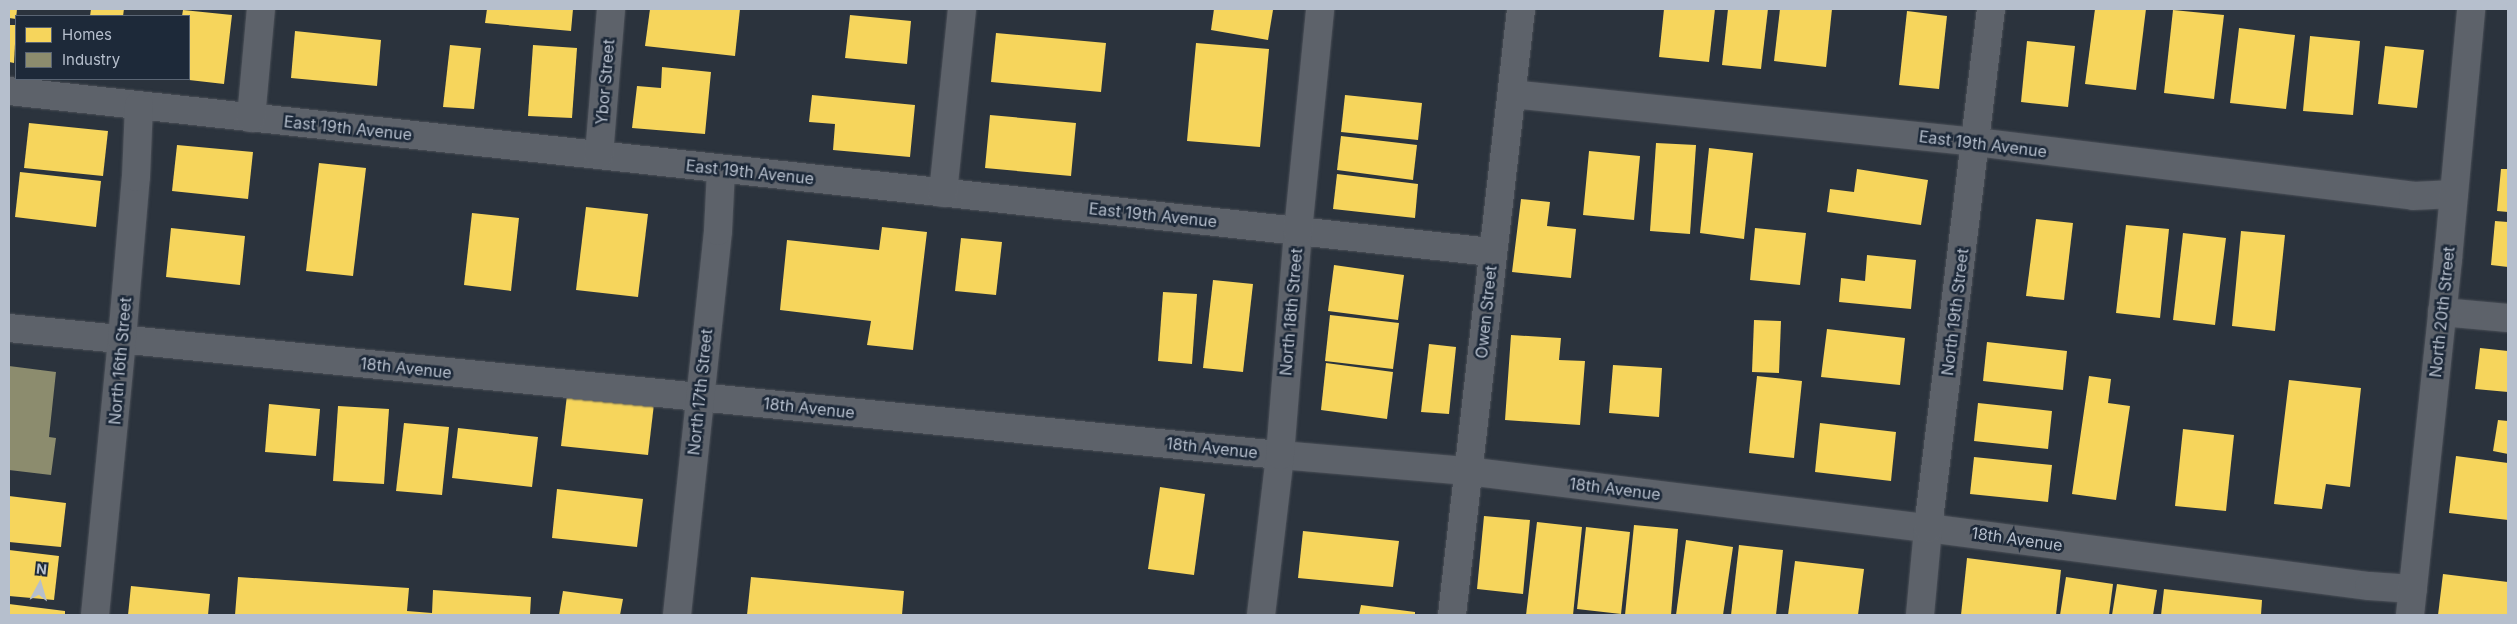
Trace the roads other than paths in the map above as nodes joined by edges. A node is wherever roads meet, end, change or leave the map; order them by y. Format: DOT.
graph roads {
  1 [pos="261,9"];
  2 [pos="611,9"];
  3 [pos="962,9"];
  4 [pos="1320,9"];
  5 [pos="1521,9"];
  6 [pos="1991,9"];
  7 [pos="2471,9"];
  8 [pos="9,92"];
  9 [pos="1512,94"];
  10 [pos="139,106"];
  11 [pos="251,118"];
  12 [pos="1976,142"];
  13 [pos="599,155"];
  14 [pos="721,169"];
  15 [pos="942,193"];
  16 [pos="2454,194"];
  17 [pos="1298,231"];
  18 [pos="1492,252"];
  19 [pos="2442,312"];
  20 [pos="2508,318"];
  21 [pos="9,328"];
  22 [pos="122,339"];
  23 [pos="700,397"];
  24 [pos="1280,455"];
  25 [pos="1468,471"];
  26 [pos="1928,528"];
  27 [pos="2413,589"];
  28 [pos="95,615"];
  29 [pos="677,615"];
  30 [pos="1261,615"];
  31 [pos="1452,615"];
  32 [pos="1920,615"];
  33 [pos="2410,615"];
  1 -- 11 [label="street"];
  2 -- 13 [label="street, Ybor Street"];
  3 -- 15 [label="street"];
  4 -- 17 [label="street, North 18th Street"];
  5 -- 9 [label="street, Owen Street"];
  6 -- 12 [label="street, North 19th Street"];
  7 -- 16 [label="street, North 20th Street"];
  8 -- 10 [label="street, East 19th Avenue"];
  9 -- 12 [label="street, East 19th Avenue"];
  9 -- 18 [label="street, Owen Street"];
  10 -- 11 [label="street, East 19th Avenue"];
  10 -- 22 [label="street, North 16th Street"];
  11 -- 13 [label="street, East 19th Avenue"];
  12 -- 16 [label="street, East 19th Avenue"];
  12 -- 26 [label="street, North 19th Street"];
  13 -- 14 [label="street, East 19th Avenue"];
  14 -- 15 [label="street, East 19th Avenue"];
  14 -- 23 [label="street, North 17th Street"];
  15 -- 17 [label="street, East 19th Avenue"];
  16 -- 19 [label="street, North 20th Street"];
  17 -- 18 [label="street, East 19th Avenue"];
  17 -- 24 [label="street, North 18th Street"];
  18 -- 25 [label="street, Owen Street"];
  19 -- 20 [label="street"];
  19 -- 27 [label="street, North 20th Street"];
  21 -- 22 [label="street, 18th Avenue"];
  22 -- 23 [label="street, 18th Avenue"];
  22 -- 28 [label="street, North 16th Street"];
  23 -- 24 [label="street, 18th Avenue"];
  23 -- 29 [label="street, North 17th Street"];
  24 -- 25 [label="street, 18th Avenue"];
  24 -- 30 [label="street, North 18th Street"];
  25 -- 26 [label="street, 18th Avenue"];
  25 -- 31 [label="street, Owen Street"];
  26 -- 27 [label="street, 18th Avenue"];
  26 -- 32 [label="street, North 19th Street"];
  27 -- 33 [label="street, North 20th Street"];
}
